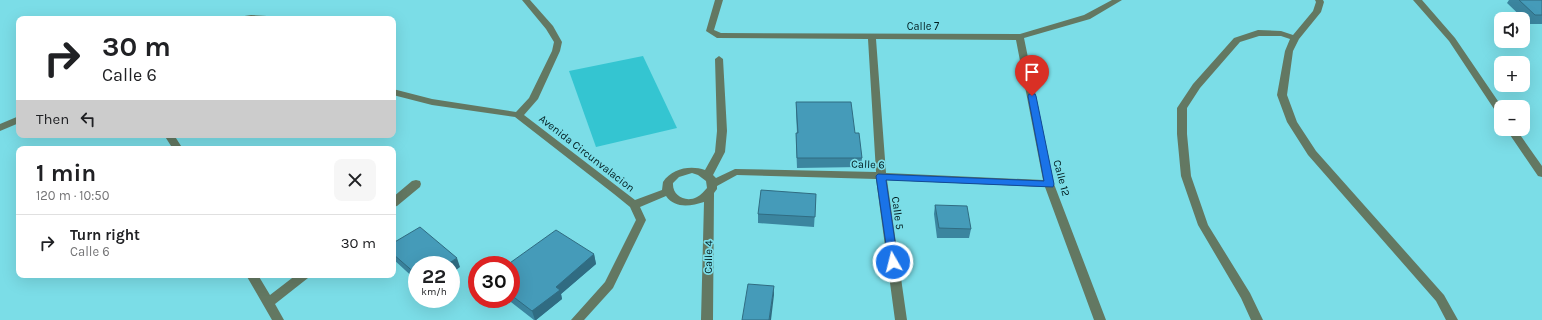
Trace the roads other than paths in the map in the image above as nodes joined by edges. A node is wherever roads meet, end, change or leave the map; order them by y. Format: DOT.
graph roads {
  1 [pos="526,0"];
  2 [pos="719,0"];
  3 [pos="1118,0"];
  4 [pos="1320,0"];
  5 [pos="1417,0"];
  6 [pos="1020,37"];
  7 [pos="872,38"];
  8 [pos="1295,38"];
  9 [pos="719,59"];
  10 [pos="396,94"];
  11 [pos="1494,102"];
  12 [pos="518,115"];
  13 [pos="16,120"];
  14 [pos="0,128"];
  15 [pos="1517,136"];
  16 [pos="1542,174"];
  17 [pos="881,176"];
  18 [pos="416,184"];
  19 [pos="710,184"];
  20 [pos="1049,184"];
  21 [pos="667,192"];
  22 [pos="396,201"];
  23 [pos="634,205"];
  24 [pos="254,278"];
  25 [pos="300,278"];
  26 [pos="268,303"];
  27 [pos="278,320"];
  28 [pos="577,320"];
  29 [pos="707,320"];
  30 [pos="901,320"];
  31 [pos="1100,320"];
  32 [pos="1257,320"];
  33 [pos="1452,320"];
  1 -- 12 [label="street"];
  2 -- 7 [label="street, Calle 7"];
  3 -- 6 [label="street, Calle 7"];
  4 -- 8 [label="street"];
  5 -- 11 [label="street"];
  6 -- 7 [label="street, Calle 7"];
  6 -- 20 [label="street, Calle 12"];
  7 -- 17 [label="street, Calle 5"];
  8 -- 32 [label="street"];
  8 -- 33 [label="street"];
  9 -- 19 [label="street, Calle 4"];
  10 -- 12 [label="street, Avenida Circunvalacion"];
  12 -- 23 [label="street, Avenida Circunvalacion"];
  13 -- 14 [label="street"];
  15 -- 16 [label="street"];
  17 -- 19 [label="street, Calle 6"];
  17 -- 20 [label="street, Calle 6"];
  17 -- 30 [label="street, Calle 5"];
  18 -- 22 [label="street"];
  19 -- 21 [label="street"];
  19 -- 21 [label="street"];
  19 -- 29 [label="street, Calle 4"];
  20 -- 31 [label="street, Calle 12"];
  21 -- 23 [label="street"];
  23 -- 28 [label="street, Avenida Circunvalacion"];
  24 -- 26 [label="street"];
  25 -- 26 [label="street"];
  26 -- 27 [label="street"];
}
